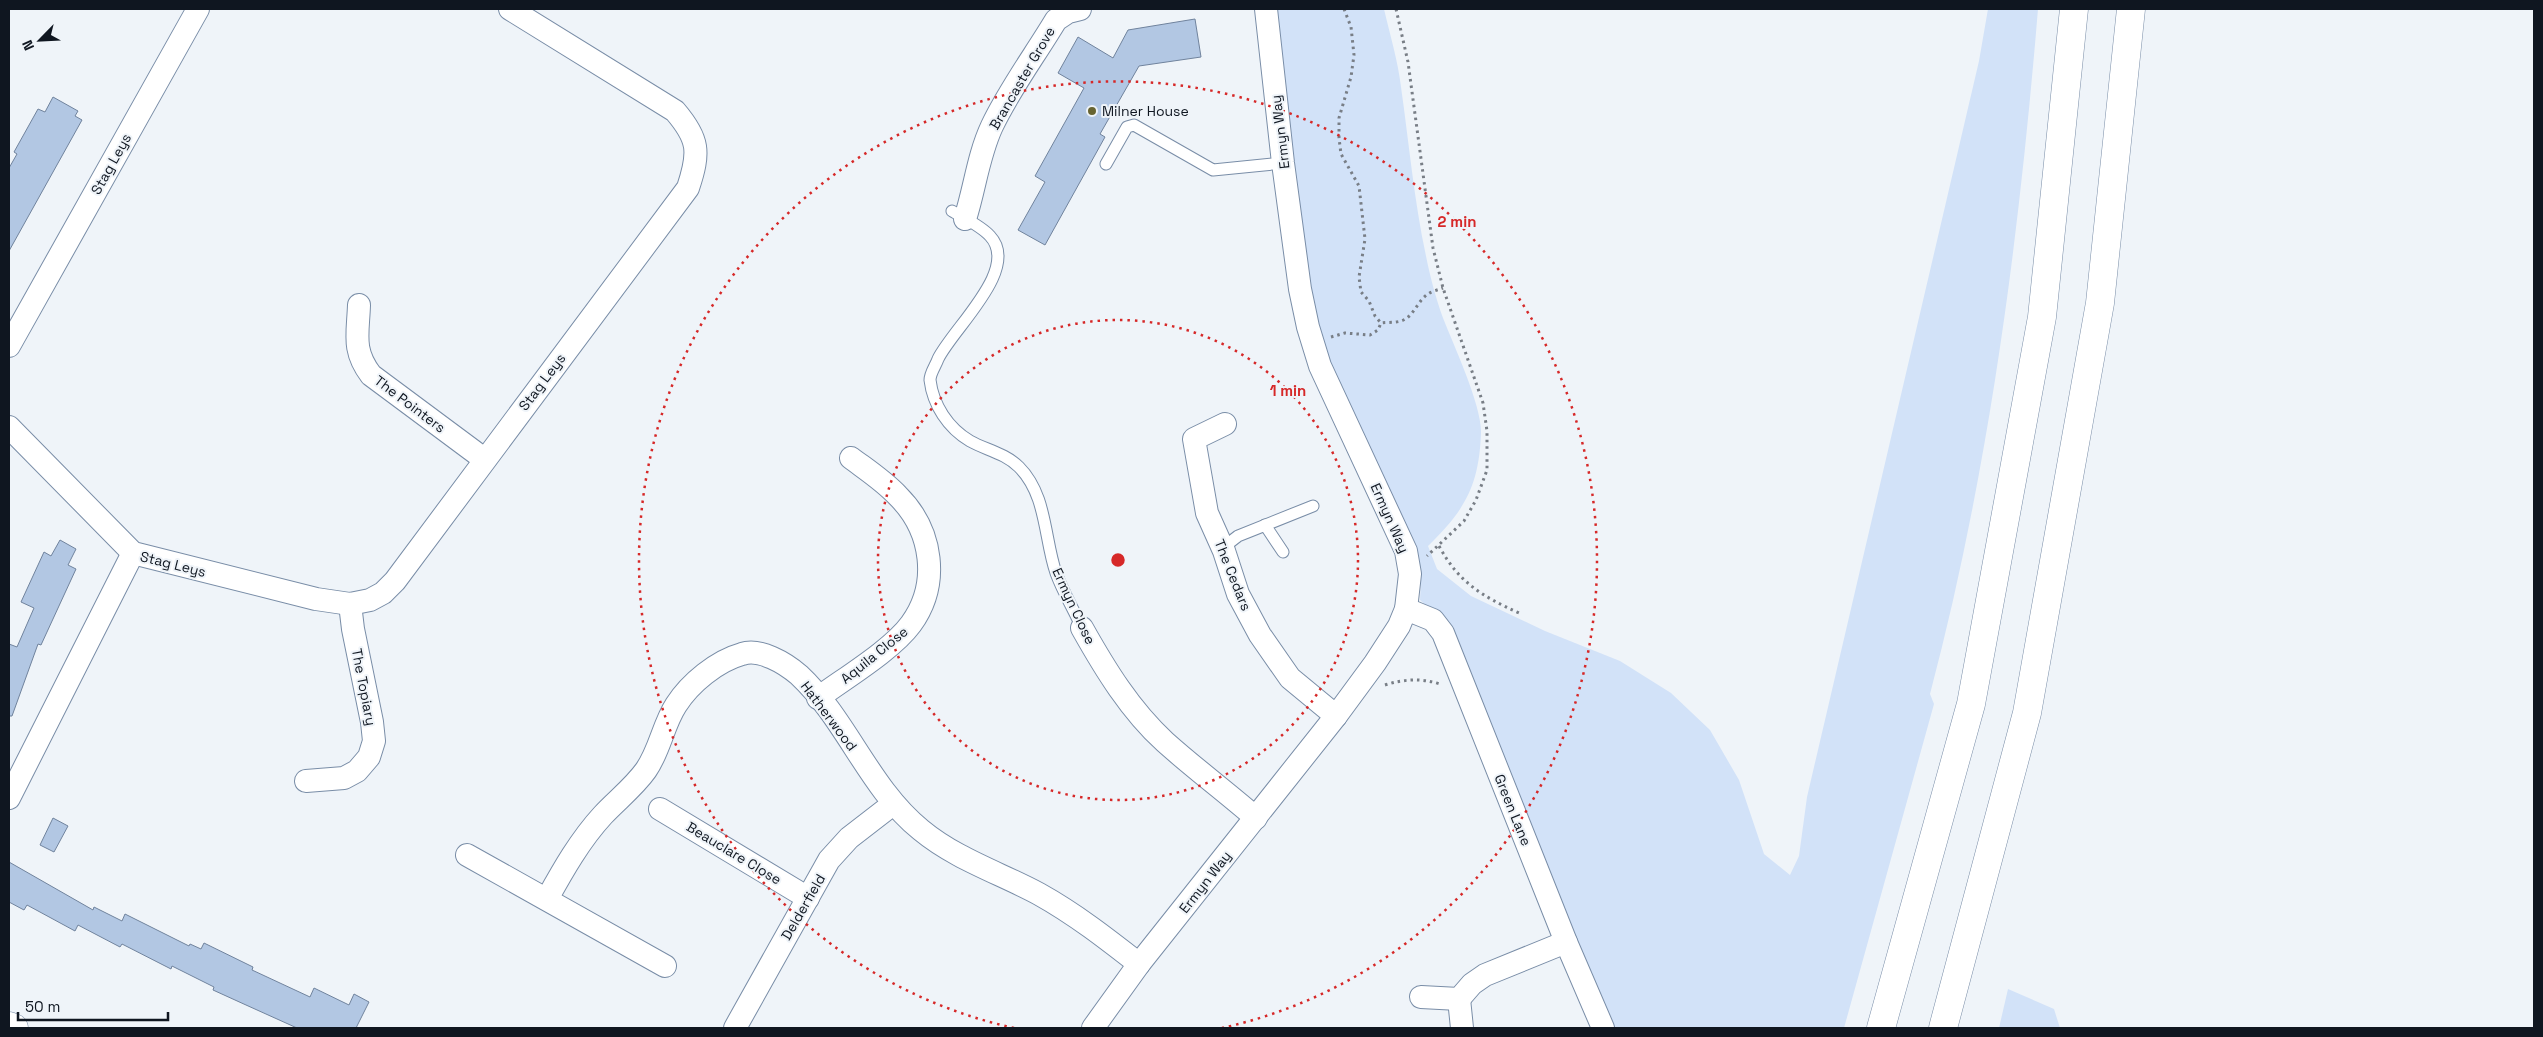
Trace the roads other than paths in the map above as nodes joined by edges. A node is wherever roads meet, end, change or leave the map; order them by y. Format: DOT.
graph roads {
  1 [pos="198,9"];
  2 [pos="510,9"];
  3 [pos="1080,9"];
  4 [pos="1266,9"];
  5 [pos="2074,9"];
  6 [pos="2131,9"];
  7 [pos="1283,163"];
  8 [pos="1106,164"];
  9 [pos="959,215"];
  10 [pos="359,305"];
  11 [pos="9,346"];
  12 [pos="1225,424"];
  13 [pos="9,427"];
  14 [pos="851,458"];
  15 [pos="484,459"];
  16 [pos="1313,506"];
  17 [pos="1265,525"];
  18 [pos="1224,551"];
  19 [pos="1283,552"];
  20 [pos="132,553"];
  21 [pos="350,604"];
  22 [pos="1406,608"];
  23 [pos="1082,628"];
  24 [pos="818,698"];
  25 [pos="1336,716"];
  26 [pos="306,781"];
  27 [pos="9,798"];
  28 [pos="893,804"];
  29 [pos="660,809"];
  30 [pos="1256,818"];
  31 [pos="467,855"];
  32 [pos="808,898"];
  33 [pos="547,899"];
  34 [pos="1566,942"];
  35 [pos="1139,964"];
  36 [pos="665,966"];
  37 [pos="1421,997"];
  38 [pos="1459,999"];
  39 [pos="9,1026"];
  40 [pos="14,1028"];
  41 [pos="735,1028"];
  42 [pos="1093,1028"];
  43 [pos="1462,1028"];
  44 [pos="1603,1028"];
  45 [pos="1881,1028"];
  46 [pos="1943,1028"];
  1 -- 11 [label="street, Stag Leys"];
  2 -- 15 [label="street, Stag Leys"];
  3 -- 9 [label="street, Brancaster Grove"];
  4 -- 7 [label="street, Ermyn Way"];
  5 -- 45 [label="highway"];
  6 -- 46 [label="highway"];
  7 -- 8 [label="lane"];
  7 -- 22 [label="street, Ermyn Way"];
  9 -- 23 [label="lane, Ermyn Close"];
  10 -- 15 [label="street, The Pointers"];
  12 -- 18 [label="street, The Cedars"];
  13 -- 20 [label="street, Stag Leys"];
  14 -- 24 [label="street, Aquila Close"];
  15 -- 21 [label="street, Stag Leys"];
  16 -- 17 [label="lane"];
  17 -- 18 [label="lane"];
  17 -- 19 [label="lane"];
  18 -- 25 [label="street, The Cedars"];
  20 -- 21 [label="street, Stag Leys"];
  20 -- 27 [label="street, Stag Leys"];
  21 -- 26 [label="street, The Topiary"];
  22 -- 25 [label="street, Ermyn Way"];
  22 -- 34 [label="street, Green Lane"];
  23 -- 30 [label="street, Ermyn Close"];
  24 -- 28 [label="street, Hatherwood"];
  24 -- 33 [label="street, Hatherwood"];
  25 -- 30 [label="street, Ermyn Way"];
  28 -- 32 [label="street, Delderfield"];
  28 -- 35 [label="street, Hatherwood"];
  29 -- 32 [label="street, Beauclare Close"];
  30 -- 35 [label="street, Ermyn Way"];
  31 -- 33 [label="street"];
  32 -- 41 [label="street, Delderfield"];
  33 -- 36 [label="street"];
  34 -- 38 [label="street"];
  34 -- 44 [label="street, Green Lane"];
  35 -- 42 [label="street, Ermyn Way"];
  37 -- 38 [label="street"];
  38 -- 43 [label="street"];
  39 -- 40 [label="highway"];
}
